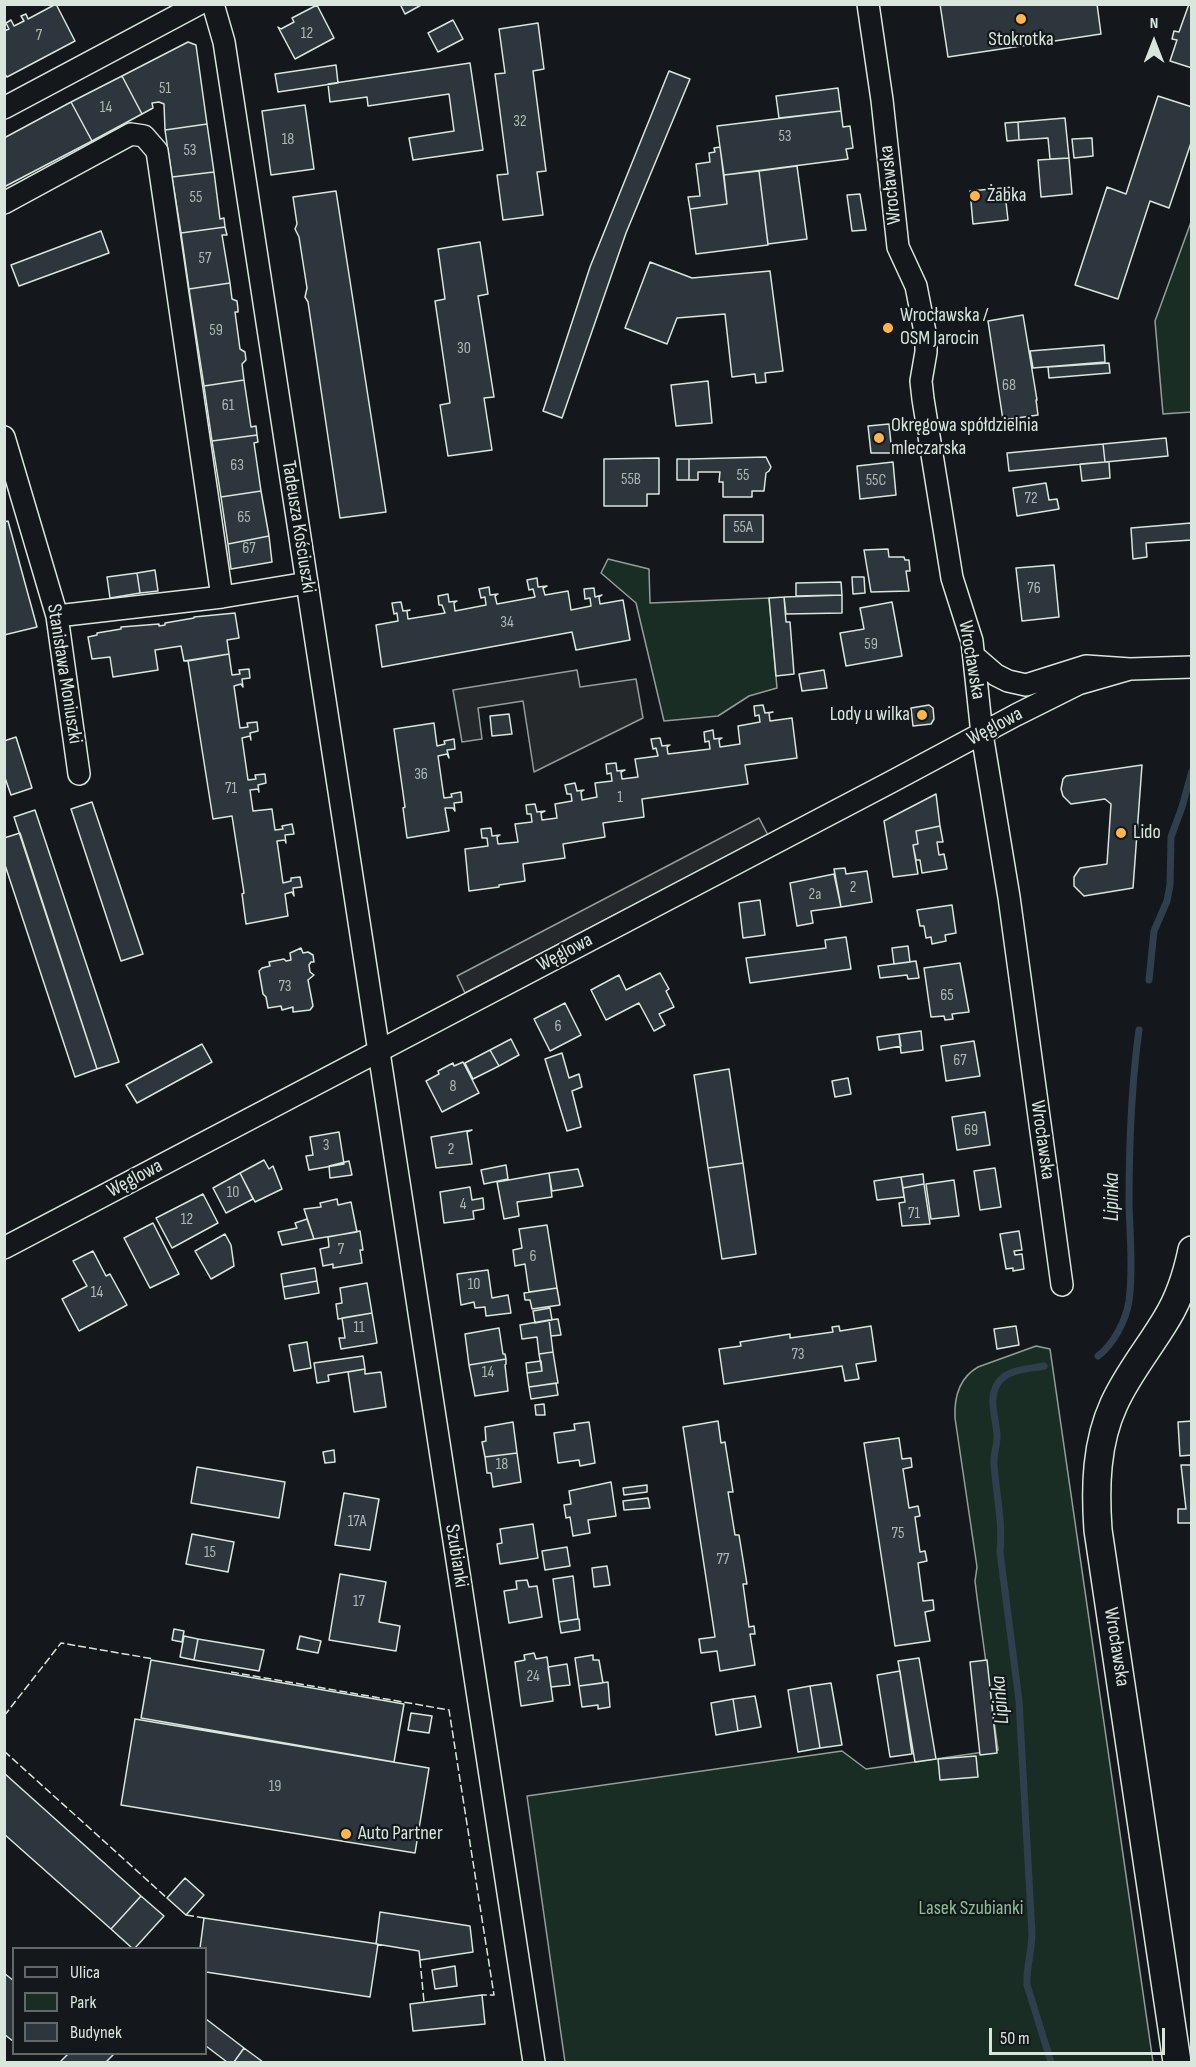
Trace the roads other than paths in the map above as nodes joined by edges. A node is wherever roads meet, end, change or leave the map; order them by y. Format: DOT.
graph roads {
  1 [pos="199,4"];
  2 [pos="213,4"];
  3 [pos="868,4"];
  4 [pos="4,108"];
  5 [pos="4,203"];
  6 [pos="4,437"];
  7 [pos="307,583"];
  8 [pos="222,597"];
  9 [pos="57,616"];
  10 [pos="974,656"];
  11 [pos="1191,667"];
  12 [pos="1130,669"];
  13 [pos="982,734"];
  14 [pos="79,774"];
  15 [pos="379,1050"];
  16 [pos="4,1248"];
  17 [pos="1190,1262"];
  18 [pos="1062,1285"];
  19 [pos="534,2062"];
  20 [pos="1177,2062"];
  1 -- 4 [label="street"];
  2 -- 7 [label="street, Tadeusza Kościuszki"];
  3 -- 10 [label="street, Wrocławska"];
  5 -- 8 [label="street"];
  6 -- 9 [label="street, Stanisława Moniuszki"];
  7 -- 8 [label="street"];
  7 -- 15 [label="street, Tadeusza Kościuszki"];
  8 -- 9 [label="street"];
  9 -- 14 [label="street, Stanisława Moniuszki"];
  10 -- 12 [label="street, Węglowa"];
  10 -- 13 [label="street, Wrocławska"];
  11 -- 12 [label="street, Węglowa"];
  12 -- 13 [label="street, Węglowa"];
  13 -- 15 [label="street, Węglowa"];
  13 -- 18 [label="street, Wrocławska"];
  15 -- 16 [label="street, Węglowa"];
  15 -- 19 [label="street, Szubianki"];
  17 -- 20 [label="street, Wrocławska"];
}
